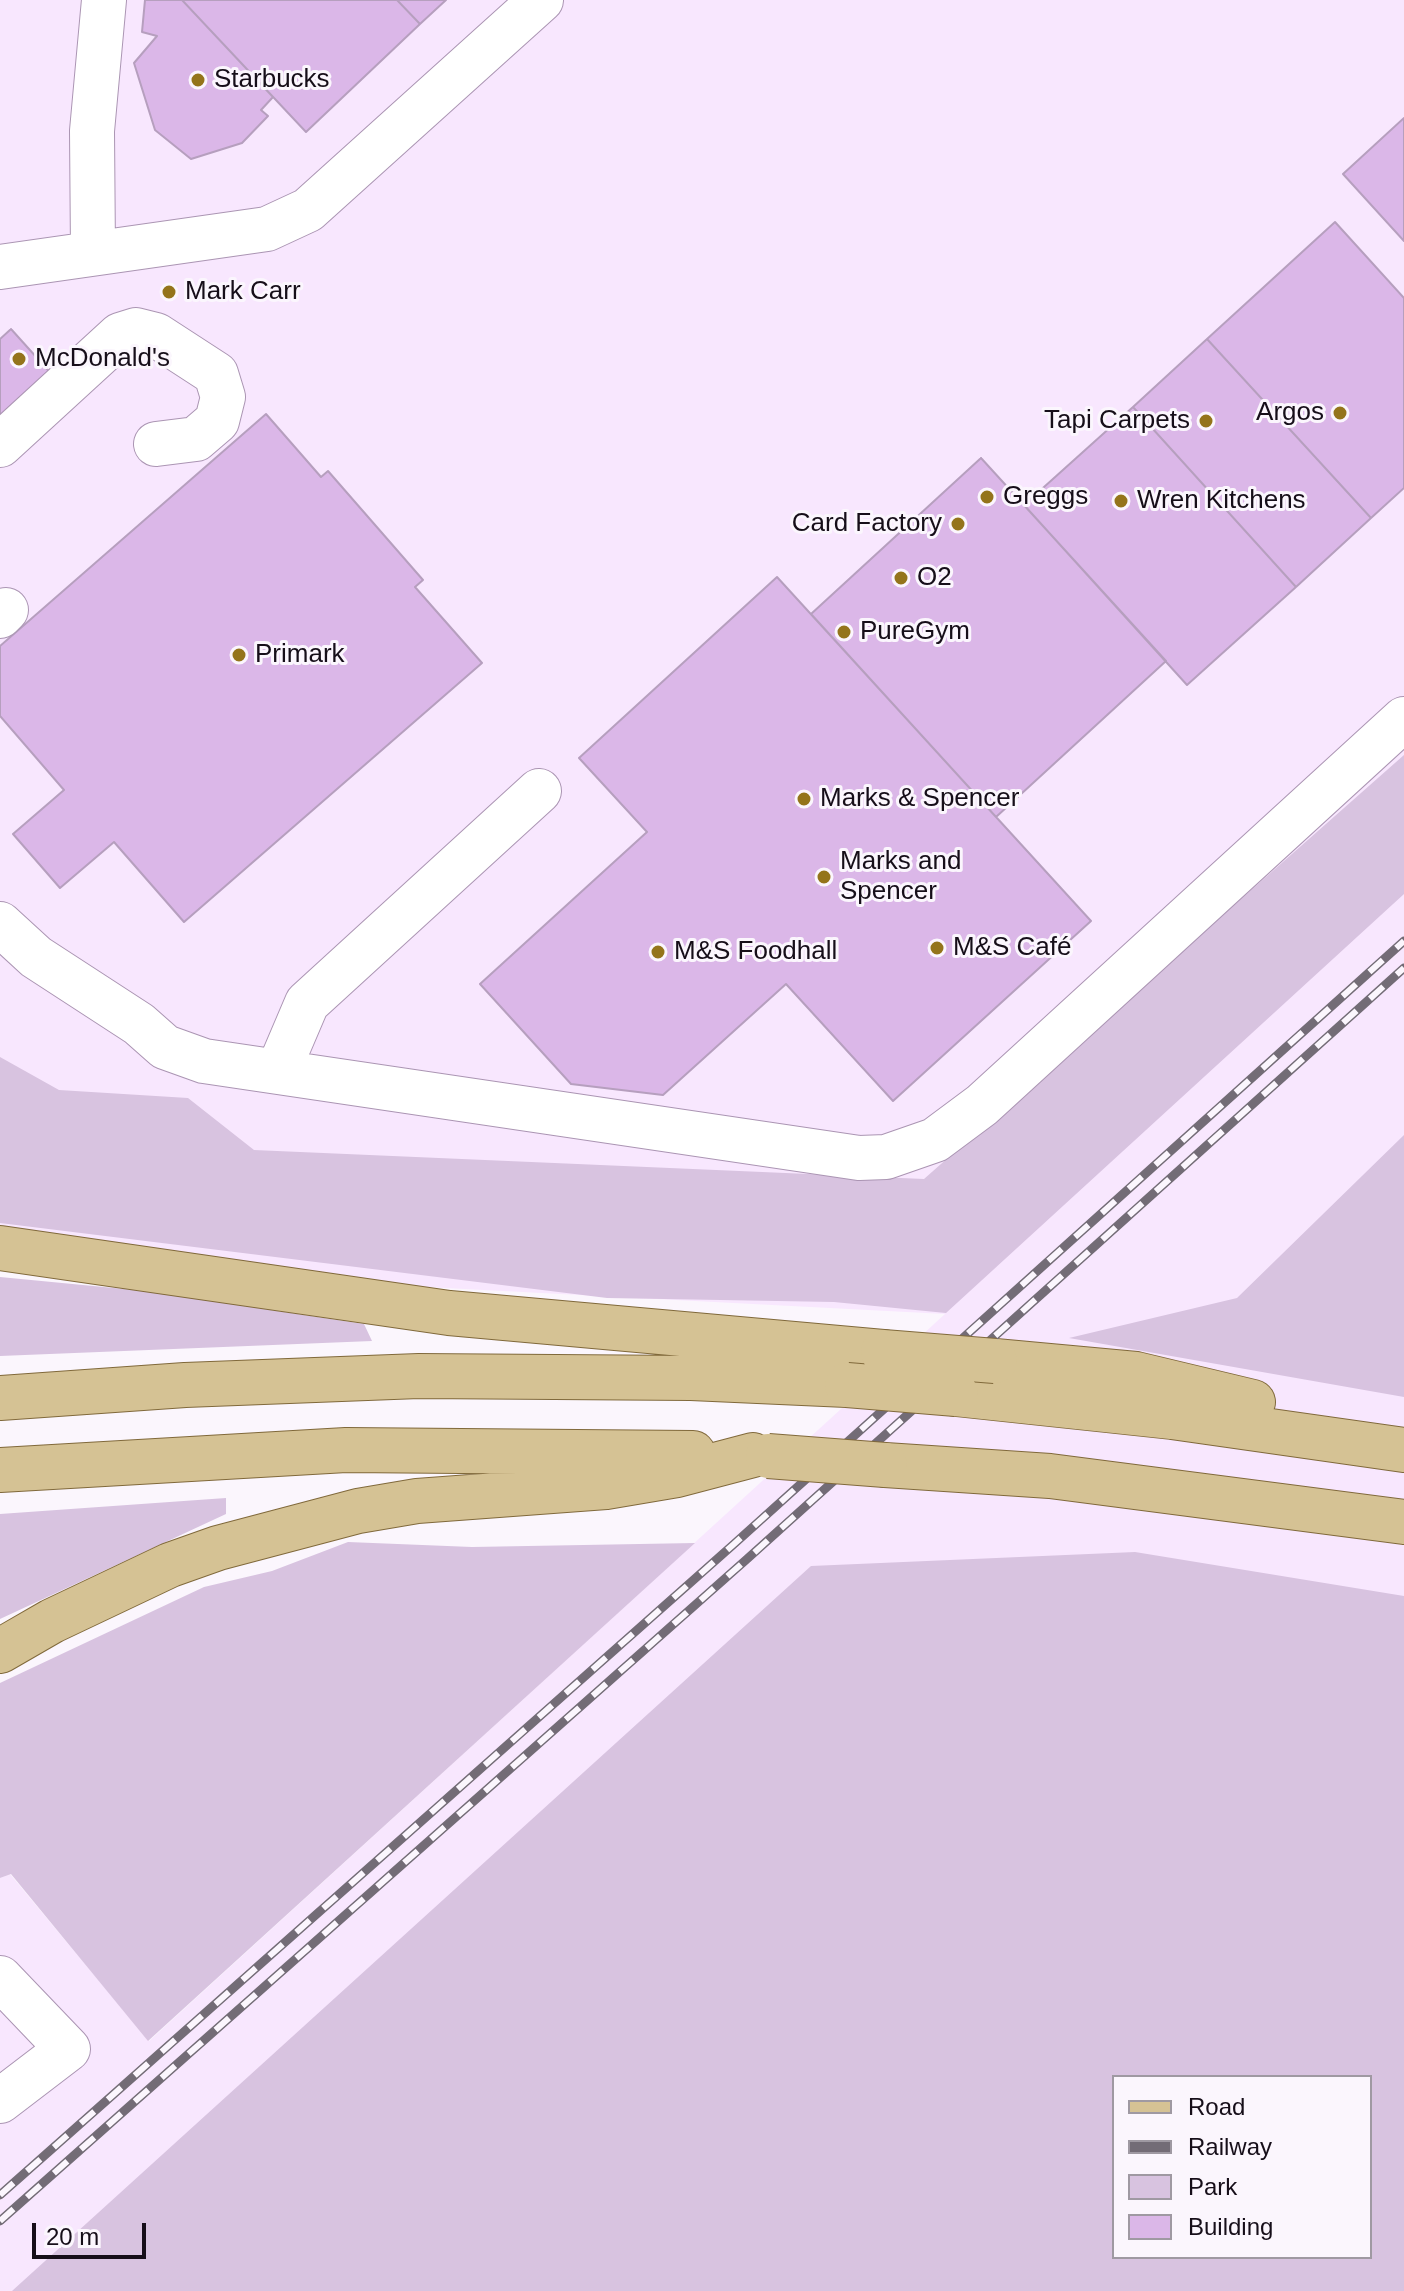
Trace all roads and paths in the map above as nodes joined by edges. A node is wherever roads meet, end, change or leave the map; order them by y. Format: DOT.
graph roads {
  1 [pos="104,0"];
  2 [pos="541,0"];
  3 [pos="93,253"];
  4 [pos="0,267"];
  5 [pos="156,444"];
  6 [pos="0,445"];
  7 [pos="1404,719"];
  8 [pos="539,791"];
  9 [pos="0,924"];
  10 [pos="278,1071"];
  11 [pos="0,1248"];
  12 [pos="0,1398"];
  13 [pos="1404,1449"];
  14 [pos="760,1455"];
  15 [pos="0,1470"];
  16 [pos="1404,1522"];
  17 [pos="0,1651"];
  18 [pos="0,1978"];
  19 [pos="0,2101"];
  1 -- 3 [label="street"];
  2 -- 3 [label="street"];
  3 -- 4 [label="street"];
  5 -- 6 [label="street"];
  7 -- 10 [label="street"];
  8 -- 10 [label="street"];
  9 -- 10 [label="street"];
  11 -- 13 [label="main road, bridge"];
  12 -- 13 [label="main road, bridge"];
  14 -- 15 [label="main road"];
  14 -- 16 [label="main road, bridge"];
  14 -- 17 [label="main road"];
  18 -- 19 [label="street"];
}
